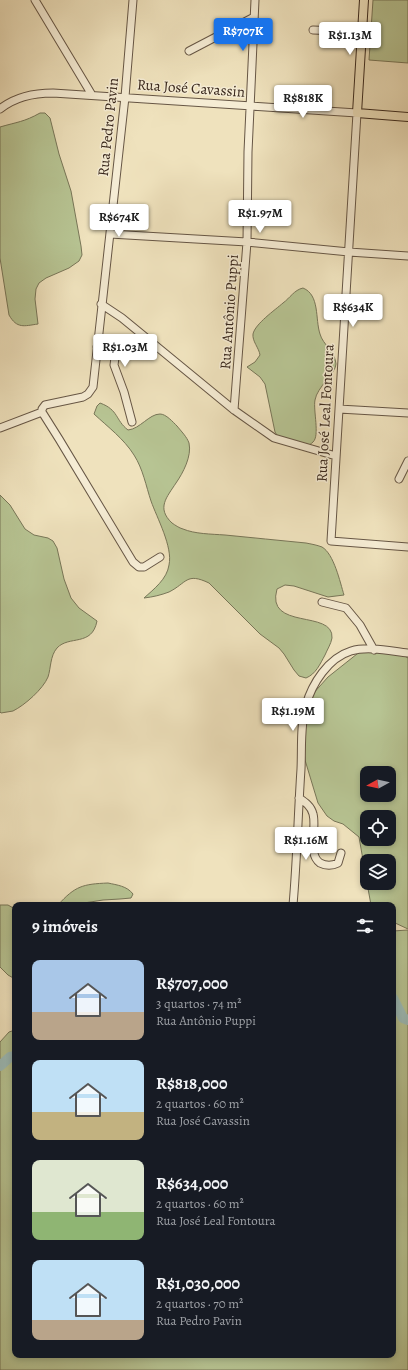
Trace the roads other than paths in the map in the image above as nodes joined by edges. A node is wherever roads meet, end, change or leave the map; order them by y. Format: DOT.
graph roads {
  1 [pos="35,0"];
  2 [pos="133,0"];
  3 [pos="255,0"];
  4 [pos="364,0"];
  5 [pos="254,18"];
  6 [pos="313,30"];
  7 [pos="362,32"];
  8 [pos="189,51"];
  9 [pos="92,95"];
  10 [pos="125,97"];
  11 [pos="250,106"];
  12 [pos="0,109"];
  13 [pos="357,113"];
  14 [pos="408,117"];
  15 [pos="110,234"];
  16 [pos="247,242"];
  17 [pos="349,252"];
  18 [pos="408,256"];
  19 [pos="101,304"];
  20 [pos="97,348"];
  21 [pos="339,409"];
  22 [pos="234,410"];
  23 [pos="42,412"];
  24 [pos="408,413"];
  25 [pos="132,422"];
  26 [pos="0,428"];
  27 [pos="336,456"];
  28 [pos="408,461"];
  29 [pos="399,479"];
  30 [pos="408,547"];
  31 [pos="160,558"];
  32 [pos="322,602"];
  33 [pos="374,650"];
  34 [pos="408,653"];
  35 [pos="299,798"];
  36 [pos="341,853"];
  37 [pos="294,902"];
  1 -- 9 [label="street"];
  2 -- 10 [label="street, Rua Pedro Pavin"];
  3 -- 5 [label="street, Rua Antônio Puppi"];
  4 -- 7 [label="main road, Rua José Leal Fontoura"];
  5 -- 8 [label="street"];
  5 -- 11 [label="street, Rua Antônio Puppi"];
  6 -- 7 [label="street"];
  7 -- 13 [label="main road, Rua José Leal Fontoura"];
  9 -- 10 [label="street, Rua José Cavassin"];
  9 -- 12 [label="street, Rua José Cavassin"];
  10 -- 11 [label="street, Rua José Cavassin"];
  10 -- 15 [label="street, Rua Pedro Pavin"];
  11 -- 13 [label="street, Rua José Cavassin"];
  11 -- 16 [label="street, Rua Antônio Puppi"];
  13 -- 14 [label="main road, Rua José Cavassin"];
  13 -- 17 [label="street, Rua José Leal Fontoura"];
  15 -- 16 [label="street"];
  15 -- 19 [label="street, Rua Pedro Pavin"];
  16 -- 17 [label="street"];
  16 -- 22 [label="street, Rua Antônio Puppi"];
  17 -- 18 [label="street"];
  17 -- 21 [label="street, Rua José Leal Fontoura"];
  19 -- 20 [label="street, Rua Pedro Pavin"];
  19 -- 22 [label="street"];
  20 -- 23 [label="street, Rua Pedro Pavin"];
  20 -- 25 [label="street"];
  21 -- 24 [label="street"];
  21 -- 27 [label="street, Rua José Leal Fontoura"];
  22 -- 27 [label="street"];
  23 -- 26 [label="street"];
  23 -- 31 [label="street"];
  27 -- 30 [label="street, Rua José Leal Fontoura"];
  28 -- 29 [label="street"];
  32 -- 33 [label="street"];
  33 -- 34 [label="street"];
  33 -- 35 [label="street"];
  35 -- 36 [label="street"];
  35 -- 37 [label="street"];
}
